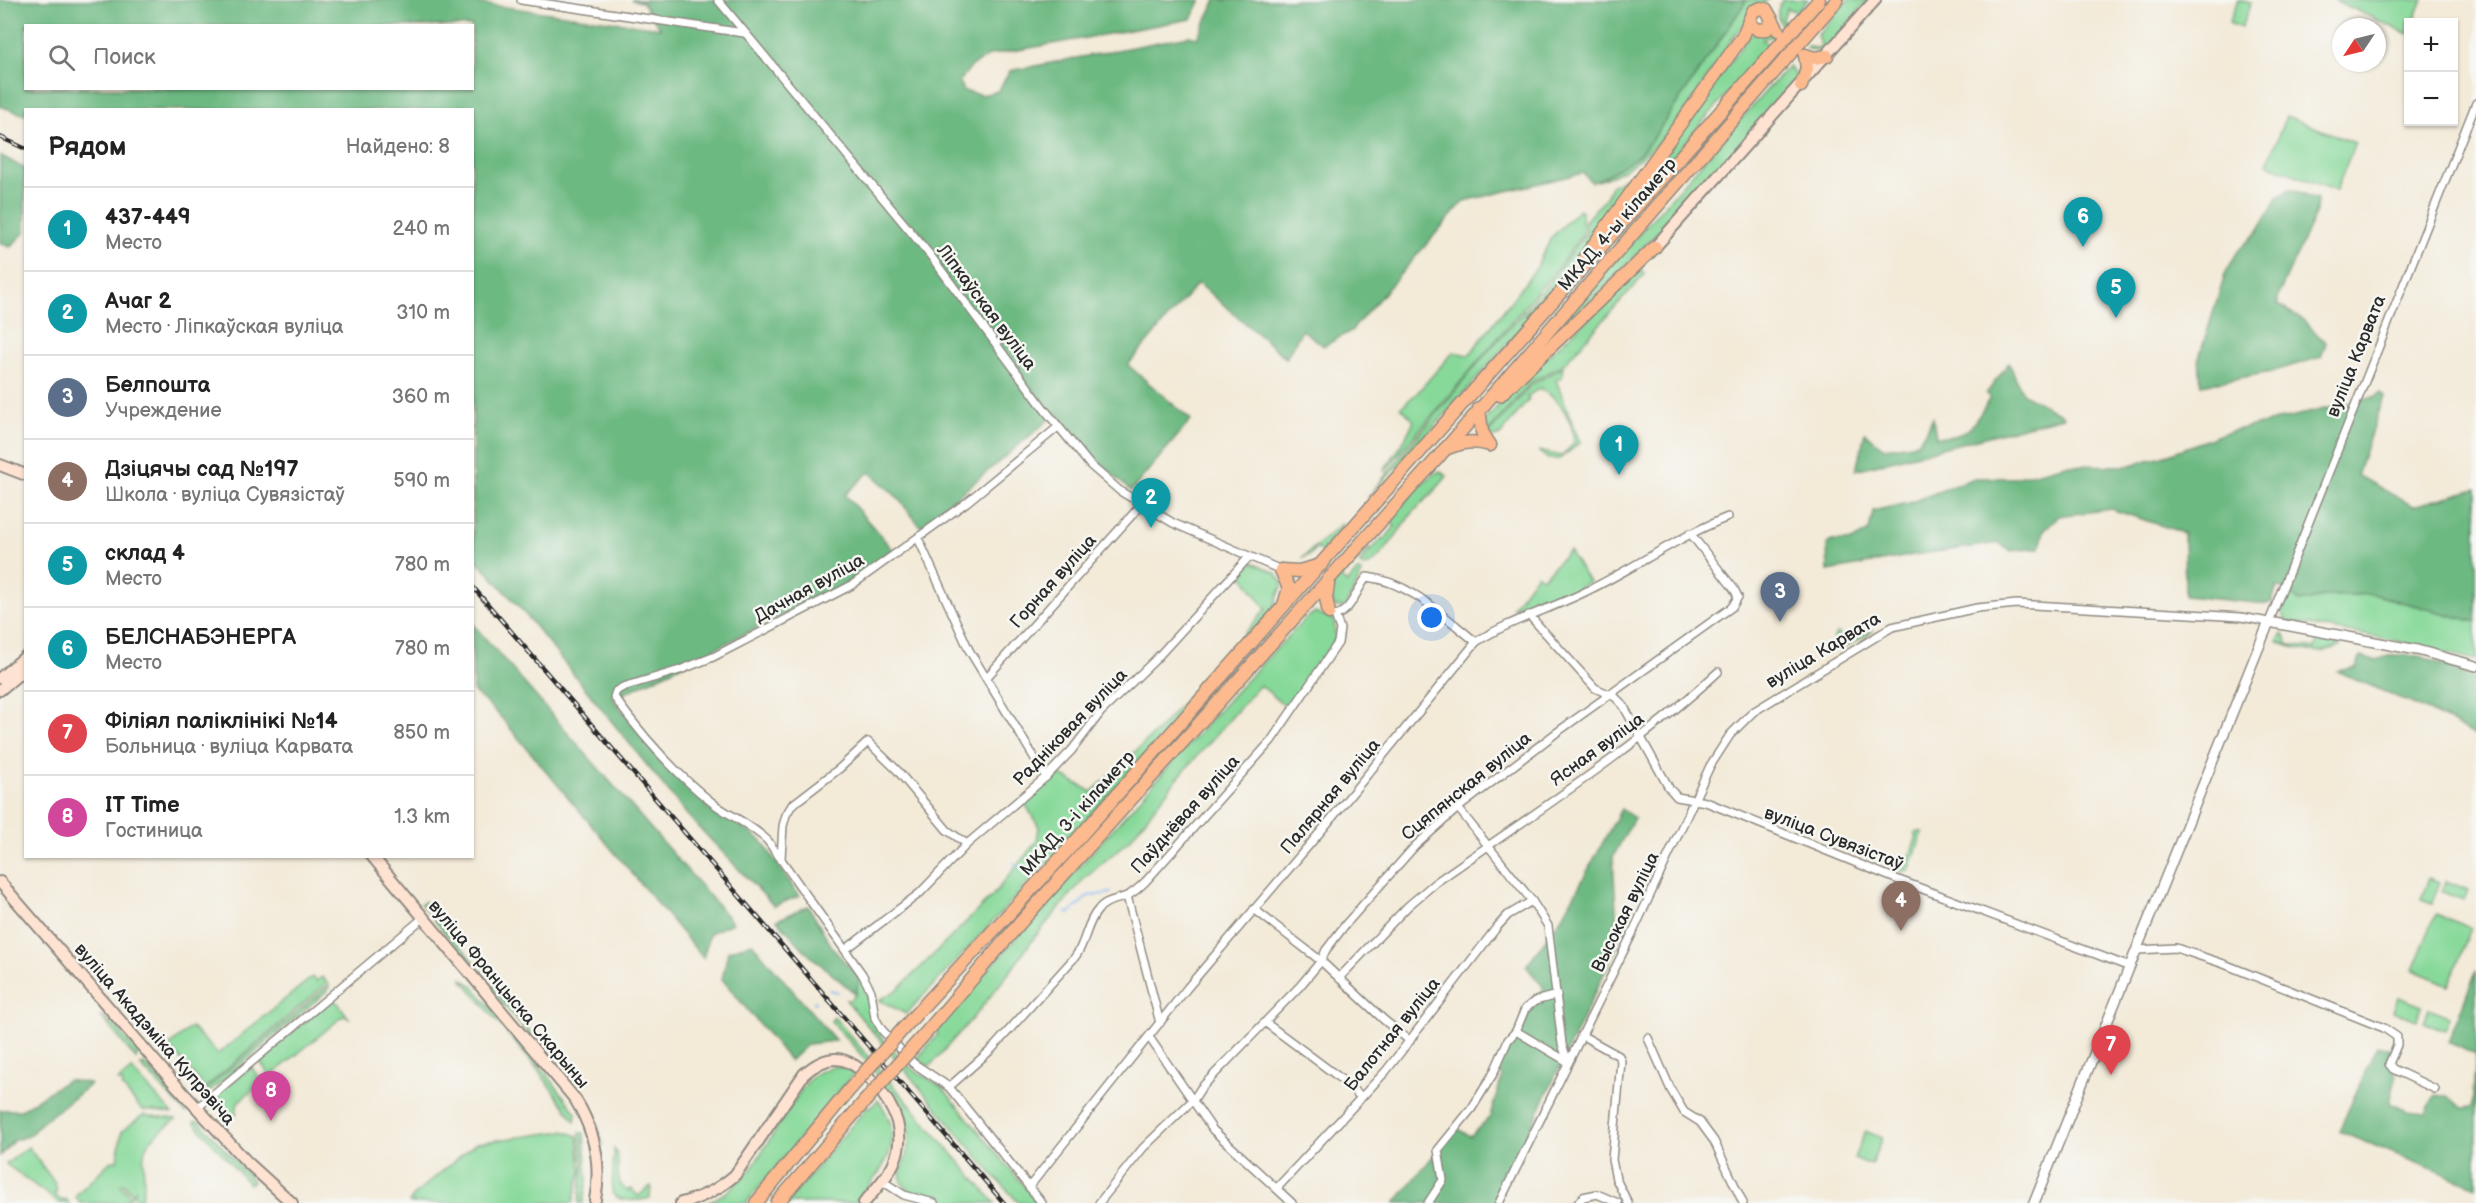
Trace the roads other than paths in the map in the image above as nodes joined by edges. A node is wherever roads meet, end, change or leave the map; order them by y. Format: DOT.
graph roads {
  1 [pos="521,0"];
  2 [pos="718,0"];
  3 [pos="1775,0"];
  4 [pos="1819,0"];
  5 [pos="1837,0"];
  6 [pos="1875,0"];
  7 [pos="1761,8"];
  8 [pos="1749,20"];
  9 [pos="1810,21"];
  10 [pos="1770,22"];
  11 [pos="744,33"];
  12 [pos="1805,55"];
  13 [pos="1827,56"];
  14 [pos="1818,66"];
  15 [pos="1801,86"];
  16 [pos="2476,103"];
  17 [pos="1655,247"];
  18 [pos="1557,298"];
  19 [pos="1479,408"];
  20 [pos="1058,427"];
  21 [pos="1444,449"];
  22 [pos="1414,461"];
  23 [pos="0,465"];
  24 [pos="1424,471"];
  25 [pos="24,474"];
  26 [pos="1141,505"];
  27 [pos="1728,517"];
  28 [pos="1690,533"];
  29 [pos="918,538"];
  30 [pos="1248,557"];
  31 [pos="1323,565"];
  32 [pos="1281,570"];
  33 [pos="1330,577"];
  34 [pos="1282,610"];
  35 [pos="1297,614"];
  36 [pos="1332,614"];
  37 [pos="1529,615"];
  38 [pos="2269,622"];
  39 [pos="1476,642"];
  40 [pos="24,658"];
  41 [pos="2476,666"];
  42 [pos="24,670"];
  43 [pos="1718,672"];
  44 [pos="987,677"];
  45 [pos="0,678"];
  46 [pos="0,690"];
  47 [pos="1608,694"];
  48 [pos="1640,738"];
  49 [pos="1046,777"];
  50 [pos="1695,801"];
  51 [pos="1458,808"];
  52 [pos="967,844"];
  53 [pos="1489,844"];
  54 [pos="374,858"];
  55 [pos="781,858"];
  56 [pos="0,882"];
  57 [pos="1127,896"];
  58 [pos="1532,901"];
  59 [pos="1254,909"];
  60 [pos="423,918"];
  61 [pos="845,950"];
  62 [pos="2137,950"];
  63 [pos="1321,961"];
  64 [pos="2130,967"];
  65 [pos="1339,978"];
  66 [pos="1557,995"];
  67 [pos="1160,1023"];
  68 [pos="1266,1023"];
  69 [pos="1516,1031"];
  70 [pos="1581,1035"];
  71 [pos="1149,1037"];
  72 [pos="1648,1038"];
  73 [pos="1410,1041"];
  74 [pos="1568,1062"];
  75 [pos="949,1087"];
  76 [pos="2435,1089"];
  77 [pos="1361,1097"];
  78 [pos="1194,1100"];
  79 [pos="197,1108"];
  80 [pos="882,1182"];
  81 [pos="1029,1187"];
  82 [pos="1277,1188"];
  83 [pos="594,1202"];
  84 [pos="778,1202"];
  85 [pos="292,1203"];
  86 [pos="681,1203"];
  87 [pos="756,1203"];
  88 [pos="864,1203"];
  89 [pos="934,1203"];
  90 [pos="1042,1203"];
  91 [pos="1099,1203"];
  92 [pos="1292,1203"];
  93 [pos="1428,1203"];
  94 [pos="1499,1203"];
  95 [pos="1578,1203"];
  96 [pos="1618,1203"];
  97 [pos="1628,1203"];
  98 [pos="1743,1203"];
  99 [pos="2034,1203"];
  1 -- 11 [label="street"];
  2 -- 11 [label="street, Ліпкаўская вуліца"];
  3 -- 7 [label="highway"];
  3 -- 10 [label="highway"];
  4 -- 9 [label="highway, МКАД, 4-ы кіламетр"];
  5 -- 9 [label="highway, МКАД, 4-ы кіламетр"];
  6 -- 13 [label="main road"];
  7 -- 8 [label="highway"];
  7 -- 10 [label="highway"];
  8 -- 10 [label="highway"];
  8 -- 18 [label="highway"];
  9 -- 18 [label="highway, МКАД, 4-ы кіламетр"];
  9 -- 19 [label="highway, МКАД, 4-ы кіламетр"];
  11 -- 20 [label="street, Ліпкаўская вуліца"];
  12 -- 13 [label="highway"];
  12 -- 14 [label="highway"];
  12 -- 15 [label="highway"];
  13 -- 14 [label="main road"];
  14 -- 15 [label="main road"];
  15 -- 17 [label="main road"];
  16 -- 38 [label="street, вуліца Карвата"];
  17 -- 19 [label="highway"];
  18 -- 22 [label="highway, МКАД, 4-ы кіламетр"];
  19 -- 21 [label="highway, МКАД, 4-ы кіламетр"];
  19 -- 21 [label="highway"];
  20 -- 26 [label="street, Ліпкаўская вуліца"];
  20 -- 29 [label="street, Дачная вуліца"];
  21 -- 24 [label="highway, МКАД, 4-ы кіламетр"];
  22 -- 31 [label="highway, МКАД, 3-і кіламетр"];
  23 -- 25 [label="main road"];
  24 -- 33 [label="highway, МКАД, 3-і кіламетр"];
  26 -- 30 [label="street, Ліпкаўская вуліца"];
  26 -- 44 [label="street, Горная вуліца"];
  27 -- 28 [label="street, Палярная вуліца"];
  28 -- 37 [label="street, Палярная вуліца"];
  28 -- 47 [label="street, Сцяпянская вуліца"];
  29 -- 44 [label="street"];
  29 -- 55 [label="street, Дачная вуліца"];
  30 -- 32 [label="street, Ліпкаўская вуліца"];
  30 -- 49 [label="street, Радніковая вуліца"];
  31 -- 32 [label="highway"];
  31 -- 34 [label="highway, МКАД, 3-і кіламетр"];
  32 -- 34 [label="highway"];
  33 -- 35 [label="highway, МКАД, 3-і кіламетр"];
  33 -- 36 [label="highway"];
  34 -- 87 [label="highway, МКАД, 3-і кіламетр, bridge"];
  35 -- 36 [label="highway"];
  35 -- 84 [label="highway, МКАД, 3-і кіламетр, bridge"];
  36 -- 39 [label="street"];
  36 -- 57 [label="street, Паўднёвая вуліца"];
  37 -- 39 [label="street, Палярная вуліца"];
  37 -- 47 [label="street, вуліца Сувязістаў"];
  38 -- 41 [label="street"];
  38 -- 50 [label="street, вуліца Карвата"];
  38 -- 62 [label="street, вуліца Карвата"];
  39 -- 59 [label="street, Палярная вуліца"];
  40 -- 45 [label="main road"];
  42 -- 46 [label="main road"];
  43 -- 48 [label="street, Ясная вуліца"];
  44 -- 49 [label="street"];
  47 -- 48 [label="street, вуліца Сувязістаў"];
  47 -- 51 [label="street, Сцяпянская вуліца"];
  48 -- 50 [label="street, вуліца Сувязістаў"];
  48 -- 53 [label="street, Ясная вуліца"];
  49 -- 52 [label="street, Радніковая вуліца"];
  50 -- 64 [label="street, вуліца Сувязістаў"];
  50 -- 70 [label="street, Высокая вуліца"];
  51 -- 53 [label="street"];
  51 -- 63 [label="street, Сцяпянская вуліца"];
  52 -- 55 [label="street"];
  52 -- 61 [label="street, Радніковая вуліца"];
  53 -- 58 [label="street"];
  53 -- 65 [label="street, Ясная вуліца"];
  54 -- 60 [label="main road, вуліца Францыска Скарыны"];
  55 -- 61 [label="street"];
  56 -- 79 [label="main road, вуліца Акадэміка Купрэвіча"];
  57 -- 67 [label="street"];
  57 -- 75 [label="street, Паўднёвая вуліца"];
  58 -- 66 [label="street"];
  58 -- 73 [label="street, Балотная вуліца"];
  59 -- 63 [label="street"];
  59 -- 67 [label="street, Палярная вуліца"];
  60 -- 79 [label="street"];
  60 -- 83 [label="main road, вуліца Францыска Скарыны"];
  61 -- 75 [label="street"];
  62 -- 64 [label="street, вуліца Карвата"];
  62 -- 76 [label="street"];
  63 -- 65 [label="street"];
  63 -- 68 [label="street, Сцяпянская вуліца"];
  64 -- 99 [label="street, вуліца Карвата"];
  65 -- 73 [label="street"];
  66 -- 69 [label="street"];
  66 -- 74 [label="street"];
  67 -- 71 [label="street, Палярная вуліца"];
  68 -- 77 [label="street"];
  68 -- 78 [label="street, Сцяпянская вуліца"];
  69 -- 74 [label="street"];
  69 -- 93 [label="street"];
  70 -- 74 [label="street, Высокая вуліца"];
  70 -- 97 [label="street"];
  71 -- 78 [label="street"];
  71 -- 81 [label="street, Палярная вуліца"];
  72 -- 98 [label="street"];
  73 -- 77 [label="street, Балотная вуліца"];
  74 -- 94 [label="street, Высокая вуліца"];
  75 -- 81 [label="street"];
  77 -- 82 [label="street, Балотная вуліца"];
  78 -- 82 [label="street"];
  78 -- 91 [label="street, Сцяпянская вуліца"];
  79 -- 85 [label="main road, вуліца Акадэміка Купрэвіча"];
  80 -- 86 [label="main road"];
  80 -- 88 [label="main road"];
  80 -- 89 [label="street"];
  81 -- 90 [label="street"];
  82 -- 92 [label="street"];
  95 -- 96 [label="street"];
}
